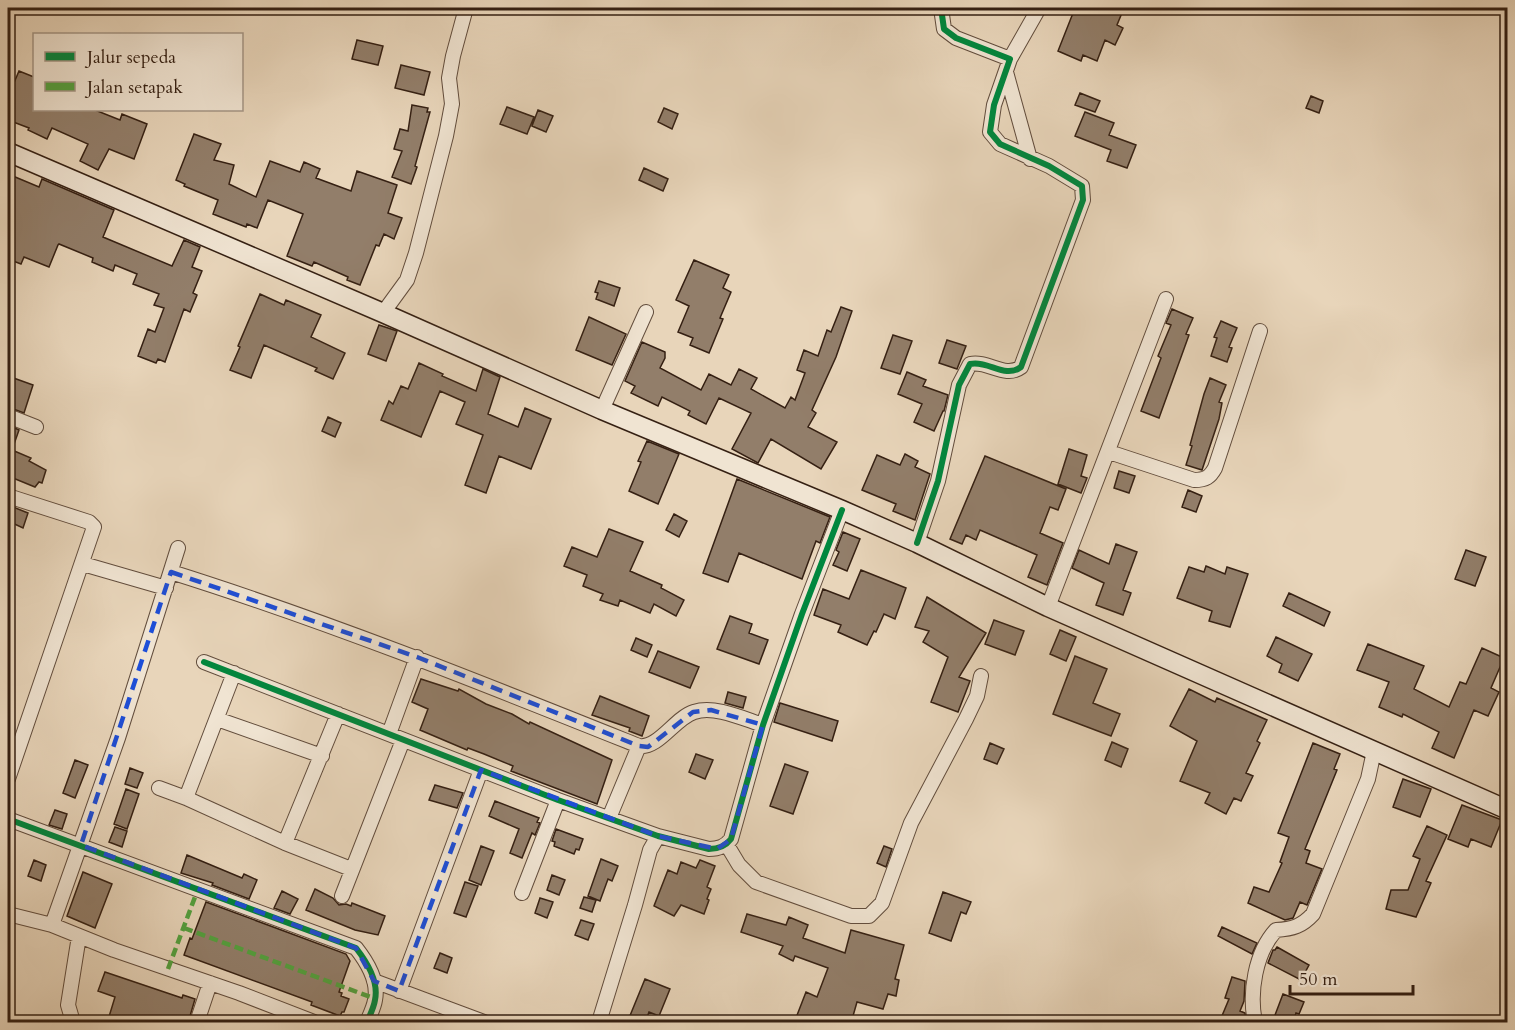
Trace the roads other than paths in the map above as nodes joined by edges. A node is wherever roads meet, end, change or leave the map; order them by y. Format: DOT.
graph roads {
  1 [pos="466,8"];
  2 [pos="941,8"];
  3 [pos="1039,8"];
  4 [pos="1008,66"];
  5 [pos="8,152"];
  6 [pos="1030,159"];
  7 [pos="1166,299"];
  8 [pos="383,312"];
  9 [pos="646,312"];
  10 [pos="1260,331"];
  11 [pos="602,410"];
  12 [pos="8,416"];
  13 [pos="36,427"];
  14 [pos="1109,452"];
  15 [pos="8,496"];
  16 [pos="842,510"];
  17 [pos="917,543"];
  18 [pos="178,548"];
  19 [pos="83,564"];
  20 [pos="171,572"];
  21 [pos="166,588"];
  22 [pos="1048,607"];
  23 [pos="417,657"];
  24 [pos="204,662"];
  25 [pos="234,673"];
  26 [pos="981,676"];
  27 [pos="338,714"];
  28 [pos="217,719"];
  29 [pos="764,725"];
  30 [pos="389,734"];
  31 [pos="403,740"];
  32 [pos="639,746"];
  33 [pos="1374,751"];
  34 [pos="322,756"];
  35 [pos="481,770"];
  36 [pos="8,779"];
  37 [pos="159,788"];
  38 [pos="186,798"];
  39 [pos="558,801"];
  40 [pos="1508,810"];
  41 [pos="609,818"];
  42 [pos="8,819"];
  43 [pos="658,836"];
  44 [pos="285,843"];
  45 [pos="81,844"];
  46 [pos="727,844"];
  47 [pos="351,869"];
  48 [pos="522,893"];
  49 [pos="342,896"];
  50 [pos="8,914"];
  51 [pos="52,925"];
  52 [pos="80,936"];
  53 [pos="374,981"];
  54 [pos="210,983"];
  55 [pos="399,991"];
  56 [pos="73,1023"];
  57 [pos="197,1023"];
  58 [pos="314,1023"];
  59 [pos="368,1023"];
  60 [pos="484,1023"];
  61 [pos="599,1023"];
  62 [pos="1255,1023"];
  1 -- 8 [label="street"];
  2 -- 4 [label="street"];
  3 -- 4 [label="street"];
  4 -- 6 [label="street"];
  4 -- 6 [label="street"];
  5 -- 8 [label="main road"];
  6 -- 17 [label="street"];
  7 -- 14 [label="street"];
  8 -- 11 [label="main road"];
  9 -- 11 [label="street"];
  10 -- 14 [label="street"];
  11 -- 16 [label="main road"];
  12 -- 13 [label="street"];
  14 -- 22 [label="street"];
  15 -- 19 [label="street"];
  16 -- 17 [label="main road"];
  16 -- 29 [label="street"];
  17 -- 22 [label="main road"];
  18 -- 20 [label="street"];
  19 -- 21 [label="street"];
  19 -- 36 [label="street"];
  20 -- 21 [label="street"];
  20 -- 23 [label="street"];
  21 -- 45 [label="street"];
  22 -- 33 [label="main road"];
  23 -- 30 [label="street"];
  23 -- 32 [label="street"];
  24 -- 25 [label="street"];
  25 -- 27 [label="street"];
  25 -- 28 [label="street"];
  26 -- 46 [label="street"];
  27 -- 30 [label="street"];
  27 -- 34 [label="street"];
  28 -- 34 [label="street"];
  28 -- 38 [label="street"];
  29 -- 32 [label="street"];
  29 -- 46 [label="street"];
  30 -- 31 [label="street"];
  31 -- 35 [label="street"];
  31 -- 47 [label="street"];
  32 -- 41 [label="street"];
  33 -- 40 [label="main road"];
  33 -- 62 [label="street"];
  34 -- 44 [label="street"];
  35 -- 39 [label="street"];
  35 -- 55 [label="street"];
  37 -- 38 [label="street"];
  38 -- 44 [label="street"];
  39 -- 41 [label="street"];
  39 -- 48 [label="street"];
  41 -- 43 [label="street"];
  42 -- 45 [label="street"];
  43 -- 46 [label="street"];
  43 -- 61 [label="street"];
  44 -- 47 [label="street"];
  45 -- 51 [label="street"];
  45 -- 53 [label="street"];
  47 -- 49 [label="street"];
  50 -- 51 [label="street"];
  51 -- 52 [label="street"];
  52 -- 54 [label="street"];
  52 -- 56 [label="street"];
  53 -- 55 [label="street"];
  53 -- 59 [label="street"];
  54 -- 57 [label="street"];
  54 -- 58 [label="street"];
  55 -- 60 [label="street"];
}
